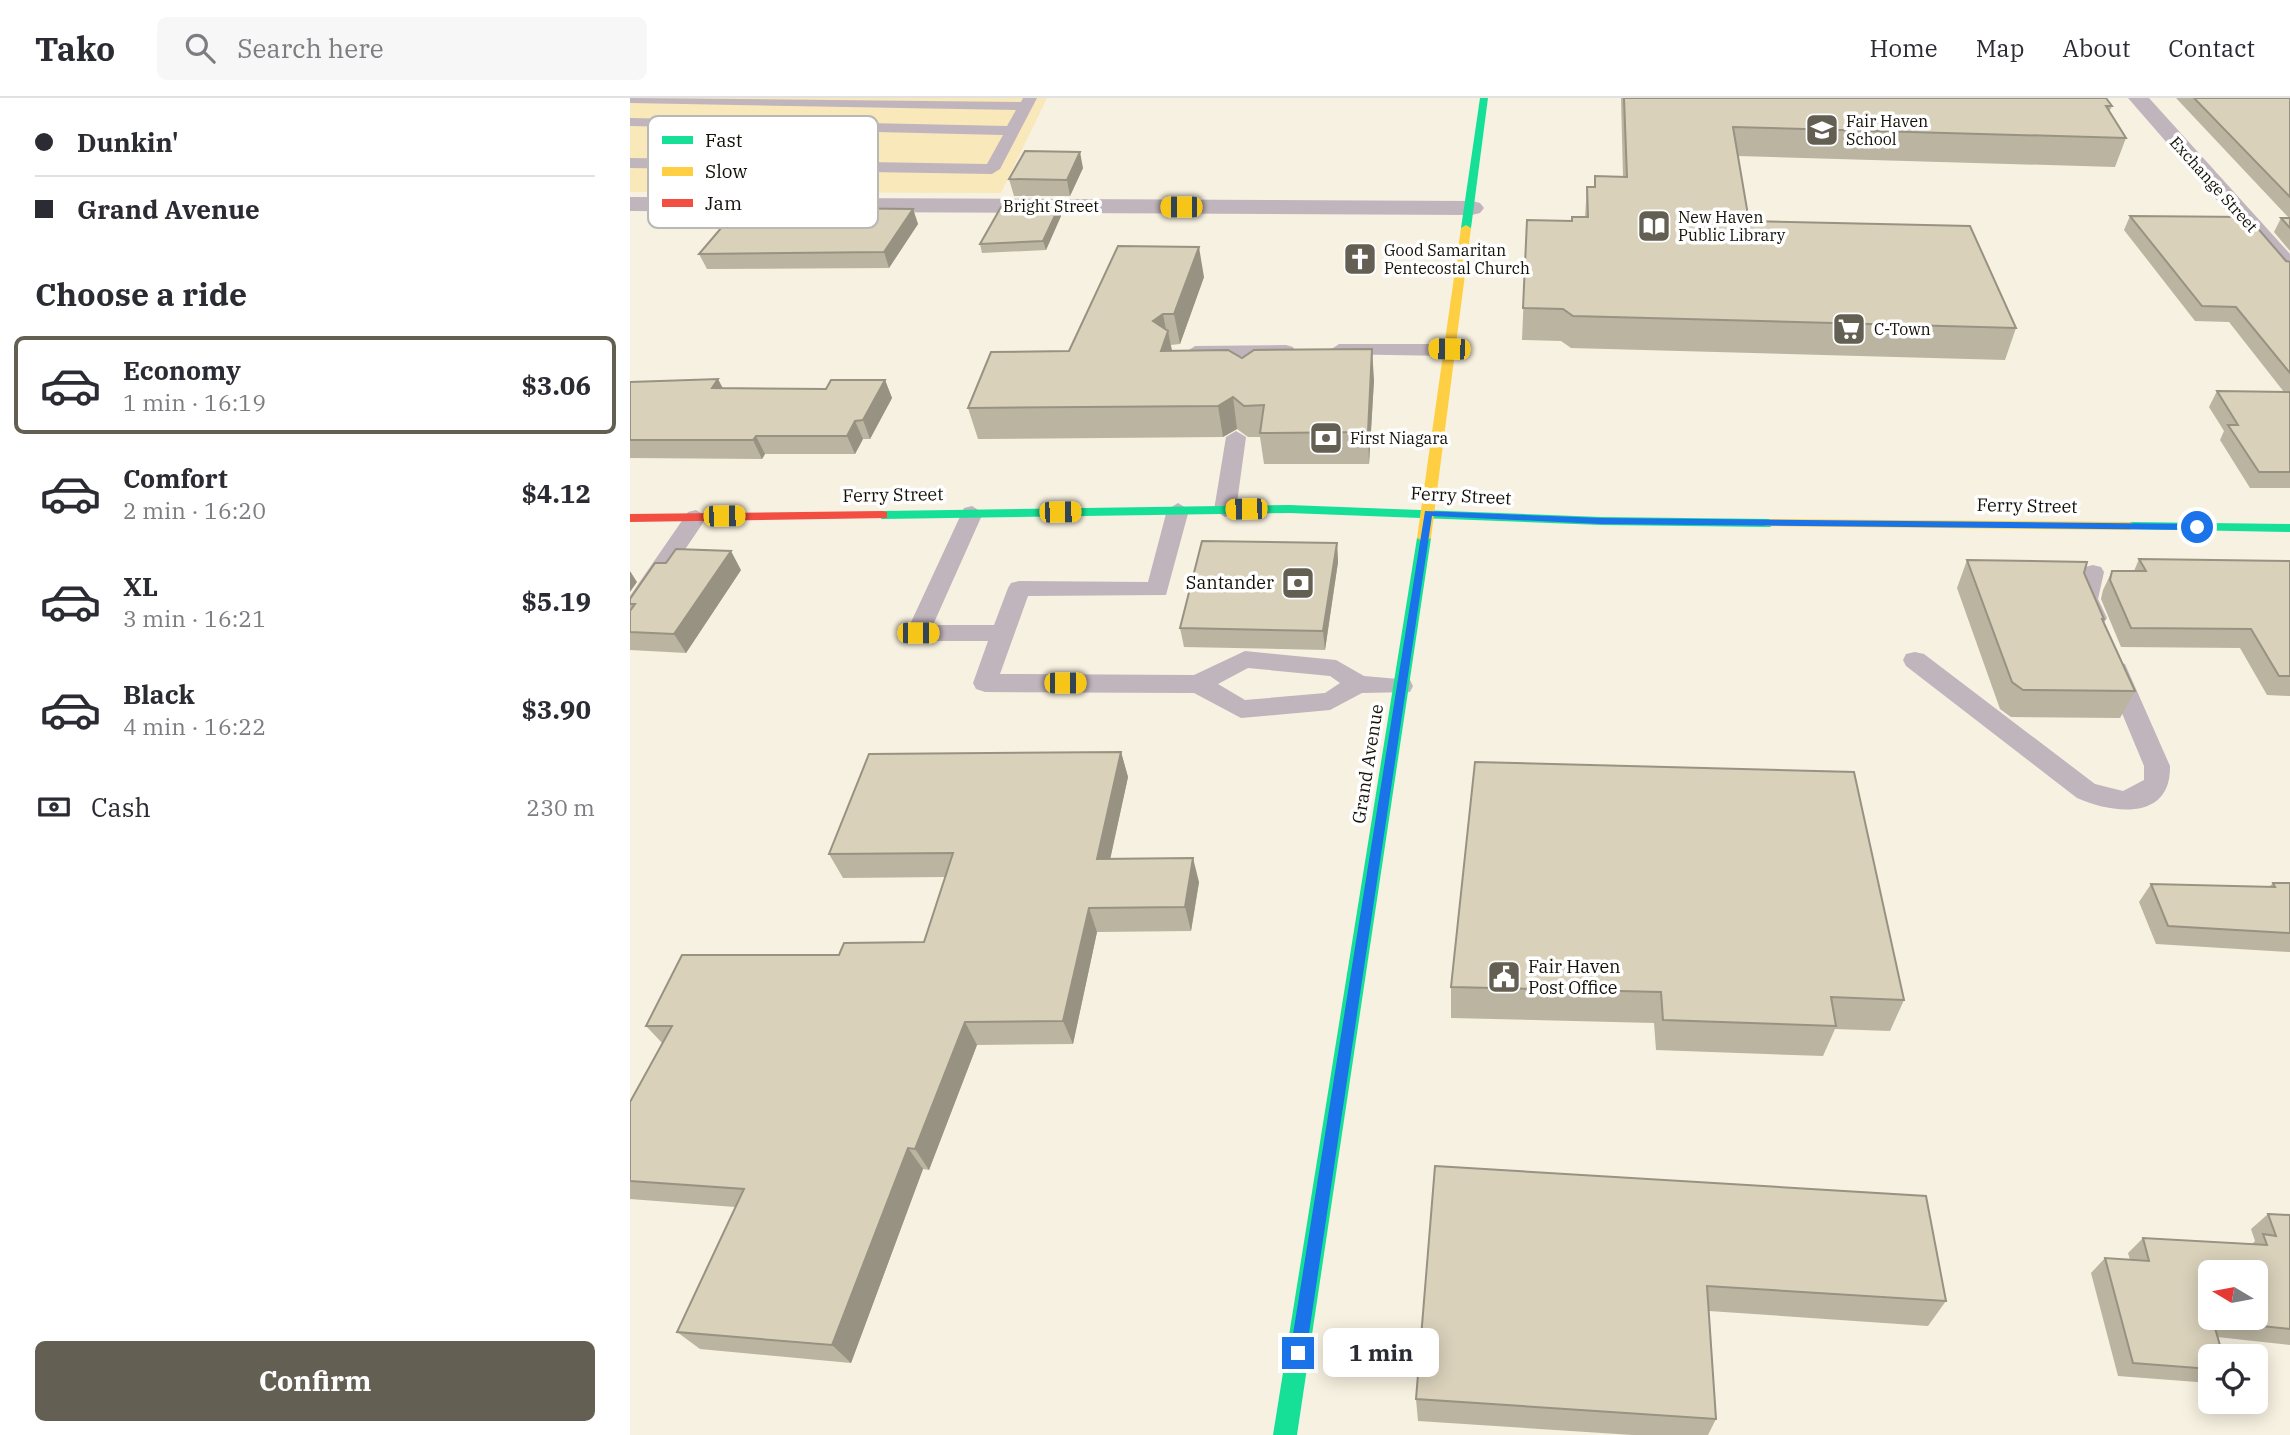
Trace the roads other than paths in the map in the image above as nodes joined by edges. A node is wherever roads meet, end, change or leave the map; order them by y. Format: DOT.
graph roads {
  1 [pos="1484,98"];
  2 [pos="2138,98"];
  3 [pos="630,99"];
  4 [pos="1028,102"];
  5 [pos="630,122"];
  6 [pos="648,122"];
  7 [pos="878,128"];
  8 [pos="1012,131"];
  9 [pos="630,163"];
  10 [pos="648,163"];
  11 [pos="878,167"];
  12 [pos="630,204"];
  13 [pos="648,204"];
  14 [pos="878,205"];
  15 [pos="1472,208"];
  16 [pos="2290,269"];
  17 [pos="1449,349"];
  18 [pos="1250,352"];
  19 [pos="1170,353"];
  20 [pos="1247,371"];
  21 [pos="1236,437"];
  22 [pos="1178,510"];
  23 [pos="1225,510"];
  24 [pos="972,513"];
  25 [pos="1428,513"];
  26 [pos="696,517"];
  27 [pos="630,518"];
  28 [pos="2290,528"];
  29 [pos="2093,572"];
  30 [pos="630,613"];
  31 [pos="1003,633"];
  32 [pos="1915,660"];
  33 [pos="1198,684"];
  34 [pos="1358,684"];
  35 [pos="1401,686"];
  36 [pos="1285,1435"];
  1 -- 15 [label="main road, Grand Avenue"];
  2 -- 16 [label="street, Exchange Street"];
  3 -- 4 [label="lane"];
  4 -- 8 [label="lane"];
  5 -- 6 [label="lane"];
  7 -- 8 [label="lane"];
  8 -- 11 [label="lane"];
  9 -- 10 [label="lane"];
  12 -- 13 [label="street, Bright Street"];
  14 -- 15 [label="street, Bright Street"];
  15 -- 17 [label="main road, Grand Avenue"];
  17 -- 18 [label="lane"];
  17 -- 25 [label="main road, Grand Avenue"];
  18 -- 19 [label="lane"];
  18 -- 20 [label="lane"];
  21 -- 23 [label="lane"];
  22 -- 23 [label="main road, Ferry Street"];
  22 -- 24 [label="main road, Ferry Street"];
  22 -- 31 [label="lane"];
  23 -- 25 [label="main road, Ferry Street"];
  24 -- 26 [label="main road, Ferry Street"];
  24 -- 31 [label="lane"];
  25 -- 28 [label="main road, Ferry Street"];
  25 -- 35 [label="main road, Grand Avenue"];
  26 -- 27 [label="main road, Ferry Street"];
  26 -- 30 [label="lane"];
  29 -- 32 [label="lane"];
  31 -- 33 [label="lane"];
  33 -- 34 [label="lane"];
  33 -- 34 [label="lane"];
  34 -- 35 [label="lane"];
  35 -- 36 [label="main road, Grand Avenue"];
}
